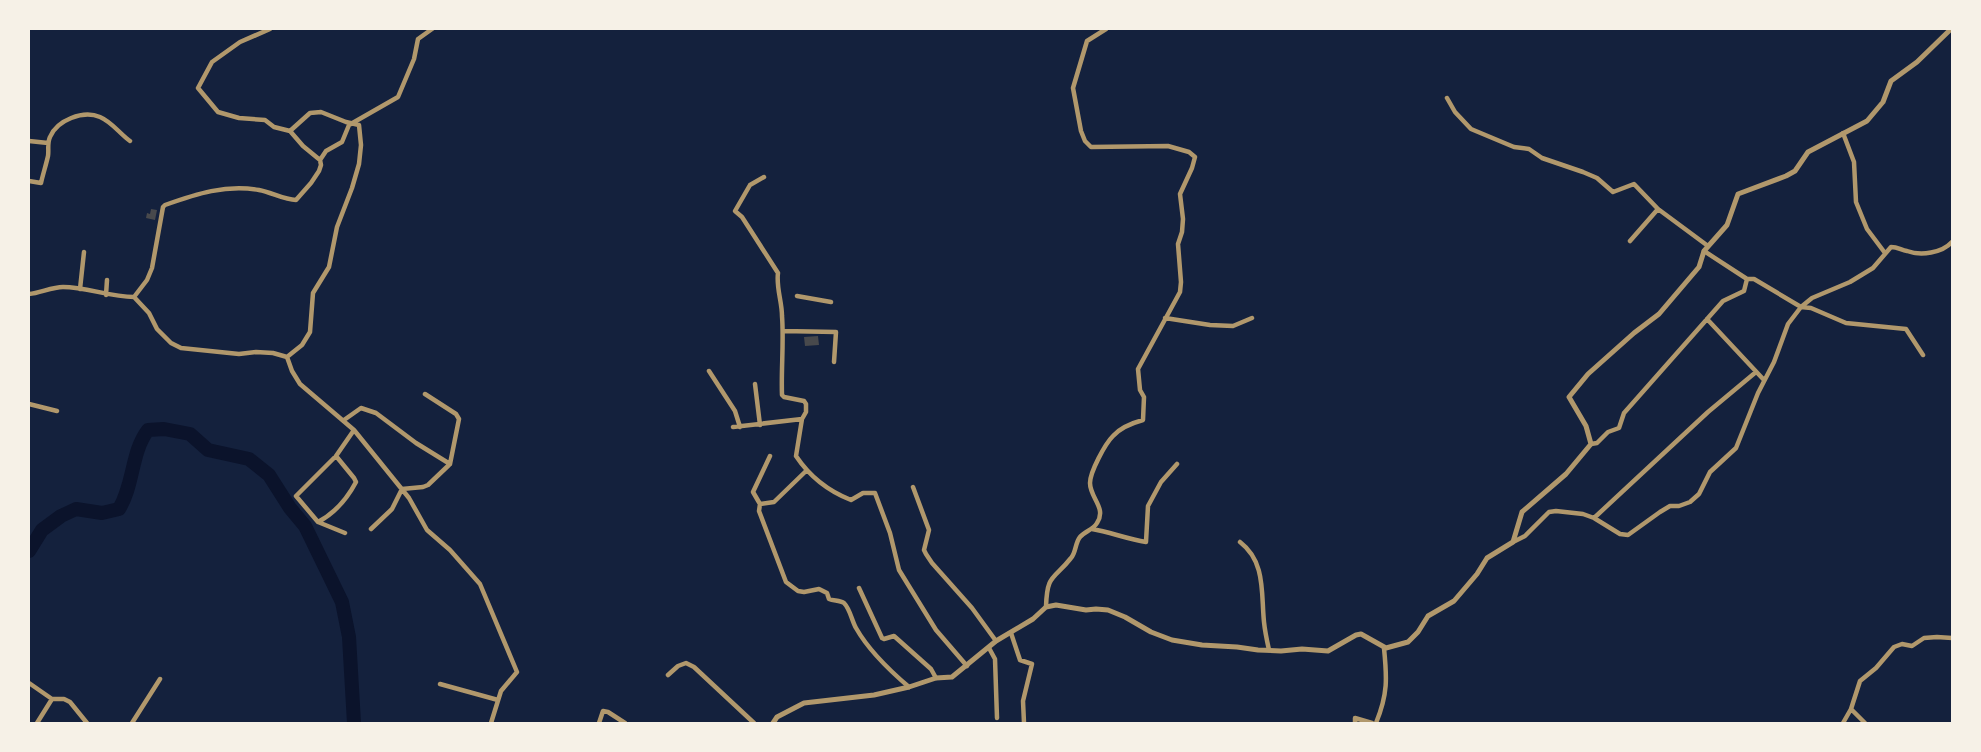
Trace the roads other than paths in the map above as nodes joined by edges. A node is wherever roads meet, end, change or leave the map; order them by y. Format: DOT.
graph roads {
  1 [pos="270,29"];
  2 [pos="432,29"];
  3 [pos="1106,29"];
  4 [pos="1951,29"];
  5 [pos="1447,98"];
  6 [pos="354,123"];
  7 [pos="290,131"];
  8 [pos="1843,133"];
  9 [pos="29,141"];
  10 [pos="130,141"];
  11 [pos="48,143"];
  12 [pos="320,160"];
  13 [pos="764,177"];
  14 [pos="29,181"];
  15 [pos="1658,209"];
  16 [pos="1630,241"];
  17 [pos="1952,242"];
  18 [pos="1708,246"];
  19 [pos="84,252"];
  20 [pos="1704,252"];
  21 [pos="1885,253"];
  22 [pos="1747,279"];
  23 [pos="107,280"];
  24 [pos="80,289"];
  25 [pos="29,294"];
  26 [pos="106,295"];
  27 [pos="797,296"];
  28 [pos="134,297"];
  29 [pos="831,302"];
  30 [pos="1801,307"];
  31 [pos="1165,318"];
  32 [pos="1252,318"];
  33 [pos="1707,320"];
  34 [pos="783,331"];
  35 [pos="1923,355"];
  36 [pos="287,357"];
  37 [pos="834,362"];
  38 [pos="709,371"];
  39 [pos="1756,372"];
  40 [pos="1764,380"];
  41 [pos="755,384"];
  42 [pos="425,394"];
  43 [pos="29,404"];
  44 [pos="57,411"];
  45 [pos="802,419"];
  46 [pos="344,420"];
  47 [pos="760,425"];
  48 [pos="740,427"];
  49 [pos="733,428"];
  50 [pos="354,430"];
  51 [pos="1591,444"];
  52 [pos="336,456"];
  53 [pos="770,456"];
  54 [pos="450,464"];
  55 [pos="1176,464"];
  56 [pos="806,471"];
  57 [pos="913,487"];
  58 [pos="402,489"];
  59 [pos="760,504"];
  60 [pos="1594,518"];
  61 [pos="318,522"];
  62 [pos="372,529"];
  63 [pos="1092,529"];
  64 [pos="344,533"];
  65 [pos="1240,542"];
  66 [pos="1513,542"];
  67 [pos="859,588"];
  68 [pos="1046,607"];
  69 [pos="1011,633"];
  70 [pos="1952,638"];
  71 [pos="996,642"];
  72 [pos="989,648"];
  73 [pos="1386,648"];
  74 [pos="1269,650"];
  75 [pos="967,666"];
  76 [pos="668,675"];
  77 [pos="936,678"];
  78 [pos="160,679"];
  79 [pos="29,683"];
  80 [pos="440,684"];
  81 [pos="909,687"];
  82 [pos="52,699"];
  83 [pos="498,700"];
  84 [pos="1852,709"];
  85 [pos="997,718"];
  86 [pos="36,723"];
  87 [pos="87,723"];
  88 [pos="132,723"];
  89 [pos="491,723"];
  90 [pos="599,723"];
  91 [pos="625,723"];
  92 [pos="754,723"];
  93 [pos="773,723"];
  94 [pos="1024,723"];
  95 [pos="1354,723"];
  96 [pos="1372,723"];
  97 [pos="1376,723"];
  98 [pos="1843,723"];
  99 [pos="1865,723"];
  1 -- 7 [label="street"];
  2 -- 6 [label="street"];
  3 -- 31 [label="street"];
  4 -- 8 [label="street"];
  5 -- 15 [label="street"];
  6 -- 7 [label="street"];
  6 -- 12 [label="street"];
  6 -- 36 [label="street"];
  7 -- 12 [label="street"];
  8 -- 18 [label="street"];
  8 -- 21 [label="street"];
  9 -- 11 [label="street"];
  10 -- 11 [label="street"];
  11 -- 14 [label="street"];
  12 -- 28 [label="street"];
  13 -- 34 [label="street"];
  15 -- 16 [label="street"];
  15 -- 18 [label="street"];
  17 -- 21 [label="street"];
  18 -- 20 [label="street"];
  19 -- 24 [label="street"];
  20 -- 22 [label="street"];
  20 -- 51 [label="street"];
  21 -- 30 [label="street"];
  22 -- 30 [label="street"];
  22 -- 33 [label="street"];
  23 -- 26 [label="street"];
  24 -- 25 [label="street"];
  24 -- 26 [label="street"];
  26 -- 28 [label="street"];
  27 -- 29 [label="street"];
  28 -- 36 [label="street"];
  30 -- 35 [label="street"];
  30 -- 40 [label="street"];
  31 -- 32 [label="street"];
  31 -- 63 [label="street"];
  33 -- 39 [label="street"];
  33 -- 51 [label="street"];
  34 -- 37 [label="street"];
  34 -- 45 [label="street"];
  36 -- 46 [label="street"];
  38 -- 48 [label="street"];
  39 -- 40 [label="street"];
  39 -- 60 [label="street"];
  40 -- 60 [label="street"];
  41 -- 47 [label="street"];
  42 -- 54 [label="street"];
  43 -- 44 [label="street"];
  45 -- 47 [label="street"];
  45 -- 56 [label="street"];
  46 -- 50 [label="street"];
  46 -- 54 [label="street"];
  47 -- 48 [label="street"];
  48 -- 49 [label="street"];
  50 -- 52 [label="street"];
  50 -- 58 [label="street"];
  51 -- 66 [label="street"];
  52 -- 61 [label="street"];
  52 -- 61 [label="street"];
  53 -- 59 [label="street"];
  54 -- 58 [label="street"];
  55 -- 63 [label="street"];
  56 -- 59 [label="street"];
  56 -- 75 [label="street"];
  57 -- 71 [label="street"];
  58 -- 62 [label="street"];
  58 -- 83 [label="street"];
  59 -- 81 [label="street"];
  60 -- 66 [label="street"];
  61 -- 64 [label="street"];
  63 -- 68 [label="street"];
  65 -- 74 [label="street"];
  66 -- 73 [label="street"];
  67 -- 77 [label="street"];
  68 -- 69 [label="street"];
  68 -- 74 [label="street"];
  69 -- 71 [label="street"];
  69 -- 94 [label="street"];
  70 -- 84 [label="street"];
  71 -- 72 [label="street"];
  72 -- 75 [label="street"];
  72 -- 85 [label="street"];
  73 -- 74 [label="street"];
  73 -- 97 [label="street"];
  75 -- 77 [label="street"];
  76 -- 92 [label="street"];
  77 -- 81 [label="street"];
  78 -- 88 [label="street"];
  79 -- 82 [label="street"];
  80 -- 83 [label="street"];
  81 -- 93 [label="street"];
  82 -- 86 [label="street"];
  82 -- 87 [label="street"];
  83 -- 89 [label="street"];
  84 -- 98 [label="street"];
  84 -- 99 [label="street"];
  90 -- 91 [label="street"];
  95 -- 96 [label="street"];
}
